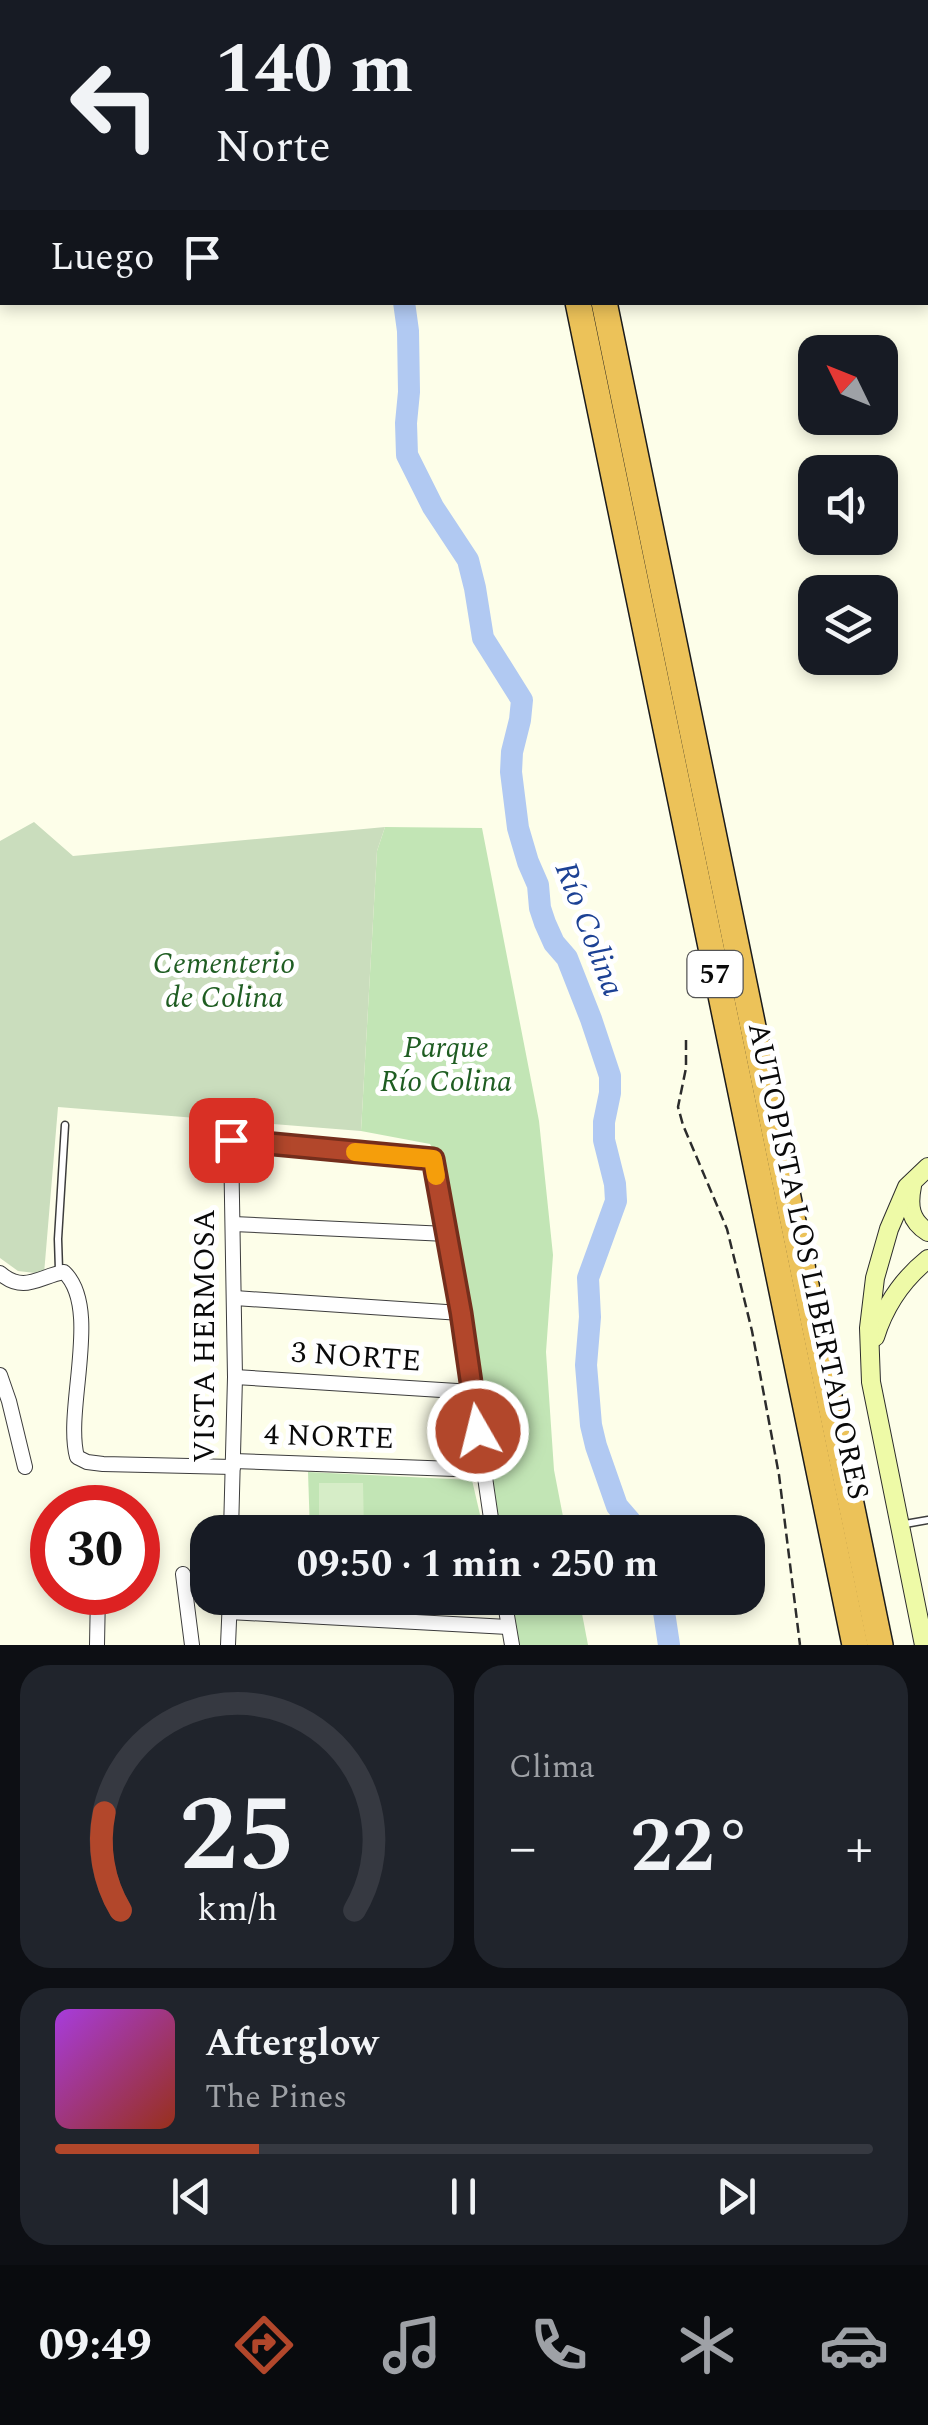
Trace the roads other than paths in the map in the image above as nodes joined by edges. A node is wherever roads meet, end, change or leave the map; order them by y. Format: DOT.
graph roads {
  1 [pos="579,305"];
  2 [pos="605,305"];
  3 [pos="64,1125"];
  4 [pos="922,1172"];
  5 [pos="232,1224"];
  6 [pos="928,1232"];
  7 [pos="447,1234"];
  8 [pos="928,1259"];
  9 [pos="60,1272"];
  10 [pos="3,1281"];
  11 [pos="235,1298"];
  12 [pos="461,1313"];
  13 [pos="869,1362"];
  14 [pos="0,1375"];
  15 [pos="235,1377"];
  16 [pos="473,1392"];
  17 [pos="233,1464"];
  18 [pos="25,1468"];
  19 [pos="483,1470"];
  20 [pos="232,1515"];
  21 [pos="490,1515"];
  22 [pos="928,1520"];
  23 [pos="899,1524"];
  24 [pos="183,1574"];
  25 [pos="98,1615"];
  26 [pos="229,1615"];
  27 [pos="362,1615"];
  28 [pos="506,1615"];
  29 [pos="508,1626"];
  30 [pos="98,1645"];
  31 [pos="192,1645"];
  32 [pos="228,1645"];
  33 [pos="512,1645"];
  34 [pos="855,1645"];
  35 [pos="880,1645"];
  36 [pos="924,1645"];
  1 -- 34 [label="highway, AUTOPISTA LOS LIBERTADORES / 57"];
  2 -- 35 [label="highway, AUTOPISTA LOS LIBERTADORES / 57"];
  3 -- 9 [label="lane"];
  4 -- 6 [label="street"];
  4 -- 13 [label="street"];
  5 -- 7 [label="street"];
  5 -- 7 [label="street, VISTA HERMOSA"];
  5 -- 11 [label="street, VISTA HERMOSA"];
  7 -- 12 [label="street"];
  8 -- 13 [label="street"];
  9 -- 10 [label="street"];
  9 -- 17 [label="street, 4 NORTE"];
  11 -- 12 [label="street"];
  11 -- 15 [label="street, VISTA HERMOSA"];
  12 -- 16 [label="street"];
  13 -- 23 [label="street"];
  14 -- 18 [label="street"];
  15 -- 16 [label="street, 3 NORTE"];
  15 -- 17 [label="street, VISTA HERMOSA"];
  16 -- 19 [label="street"];
  17 -- 19 [label="street, 4 NORTE"];
  17 -- 20 [label="street, VISTA HERMOSA"];
  19 -- 21 [label="street"];
  22 -- 23 [label="lane"];
  23 -- 36 [label="street"];
  24 -- 31 [label="street"];
  25 -- 30 [label="street"];
  26 -- 32 [label="street"];
  27 -- 29 [label="street"];
  28 -- 29 [label="street"];
  29 -- 33 [label="street"];
}
